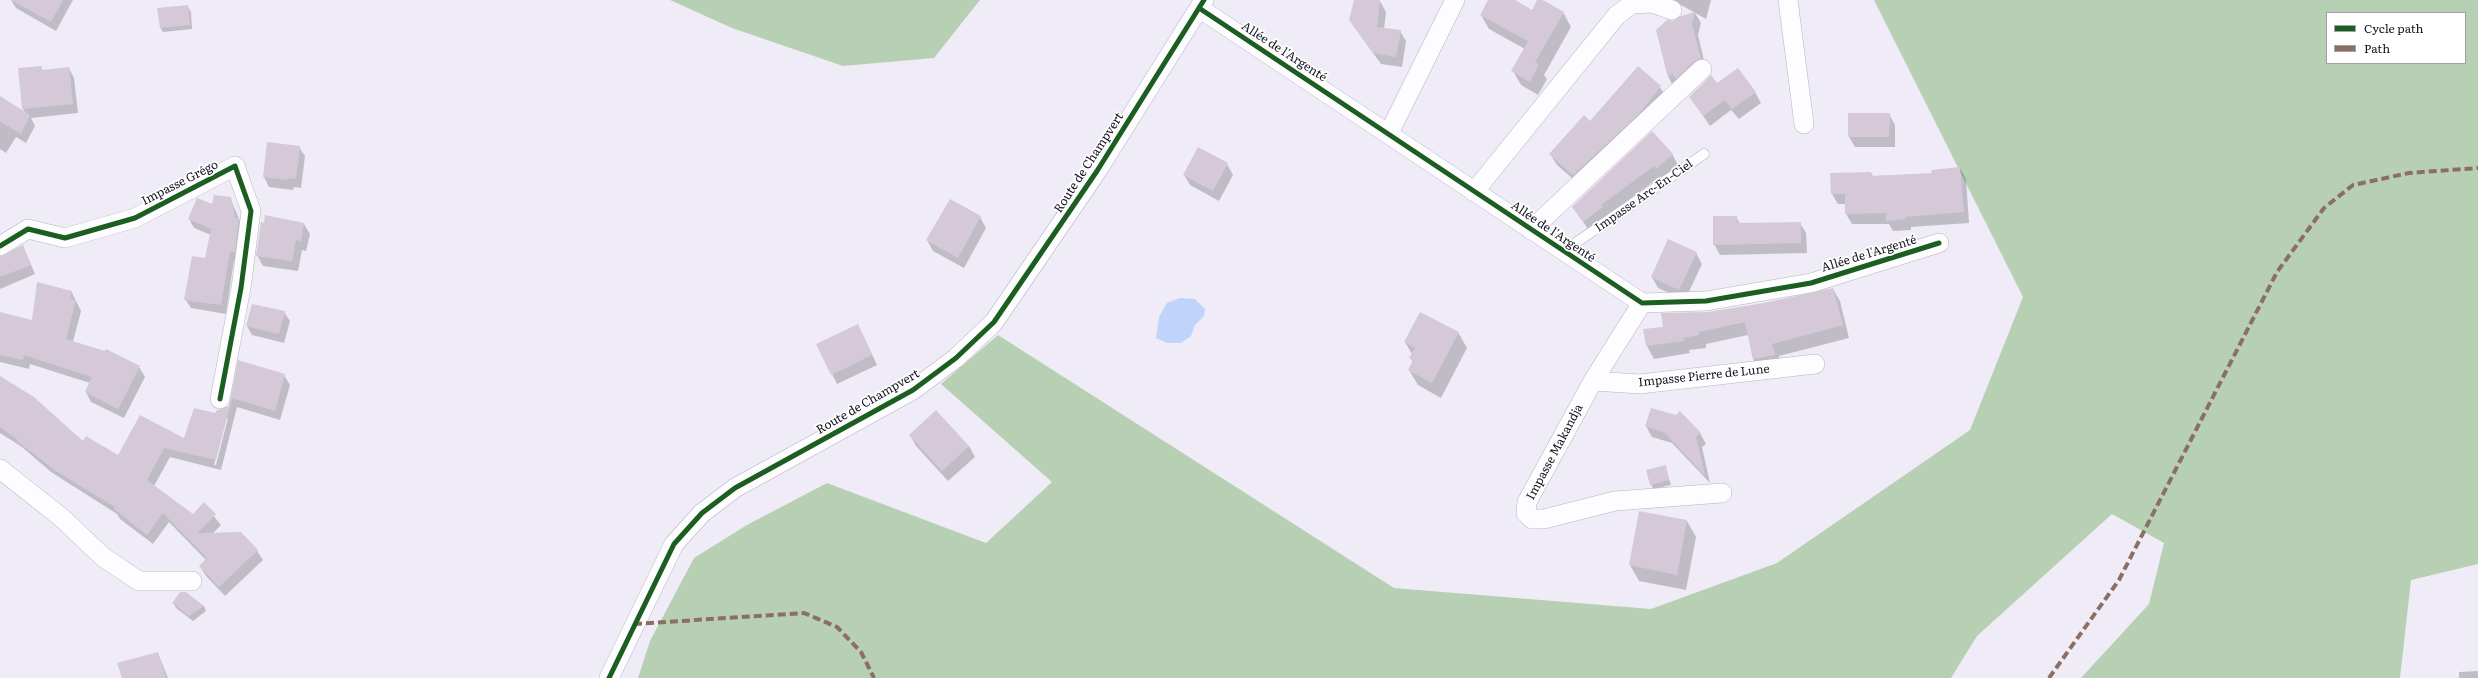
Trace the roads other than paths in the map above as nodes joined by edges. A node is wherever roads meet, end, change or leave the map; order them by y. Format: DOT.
graph roads {
  1 [pos="1454,0"];
  2 [pos="1788,0"];
  3 [pos="1202,4"];
  4 [pos="1672,10"];
  5 [pos="1702,69"];
  6 [pos="1804,124"];
  7 [pos="1389,133"];
  8 [pos="1704,154"];
  9 [pos="1474,192"];
  10 [pos="1531,230"];
  11 [pos="1939,243"];
  12 [pos="0,246"];
  13 [pos="1564,252"];
  14 [pos="1642,303"];
  15 [pos="1814,364"];
  16 [pos="1593,381"];
  17 [pos="220,399"];
  18 [pos="0,469"];
  19 [pos="1722,493"];
  20 [pos="192,581"];
  21 [pos="609,678"];
  1 -- 7 [label="street"];
  2 -- 6 [label="street"];
  3 -- 7 [label="street, Allée de l'Argenté"];
  3 -- 21 [label="street, Route de Champvert"];
  4 -- 9 [label="street"];
  5 -- 10 [label="street"];
  7 -- 9 [label="street, Allée de l'Argenté"];
  8 -- 13 [label="lane, Impasse Arc-En-Ciel"];
  9 -- 10 [label="street, Allée de l'Argenté"];
  10 -- 13 [label="street, Allée de l'Argenté"];
  11 -- 14 [label="street, Allée de l'Argenté"];
  12 -- 17 [label="street, Impasse Grégo"];
  13 -- 14 [label="street, Allée de l'Argenté"];
  14 -- 16 [label="street, Impasse Makandja"];
  15 -- 16 [label="street, Impasse Pierre de Lune"];
  16 -- 19 [label="street, Impasse Makandja"];
  18 -- 20 [label="street"];
}
